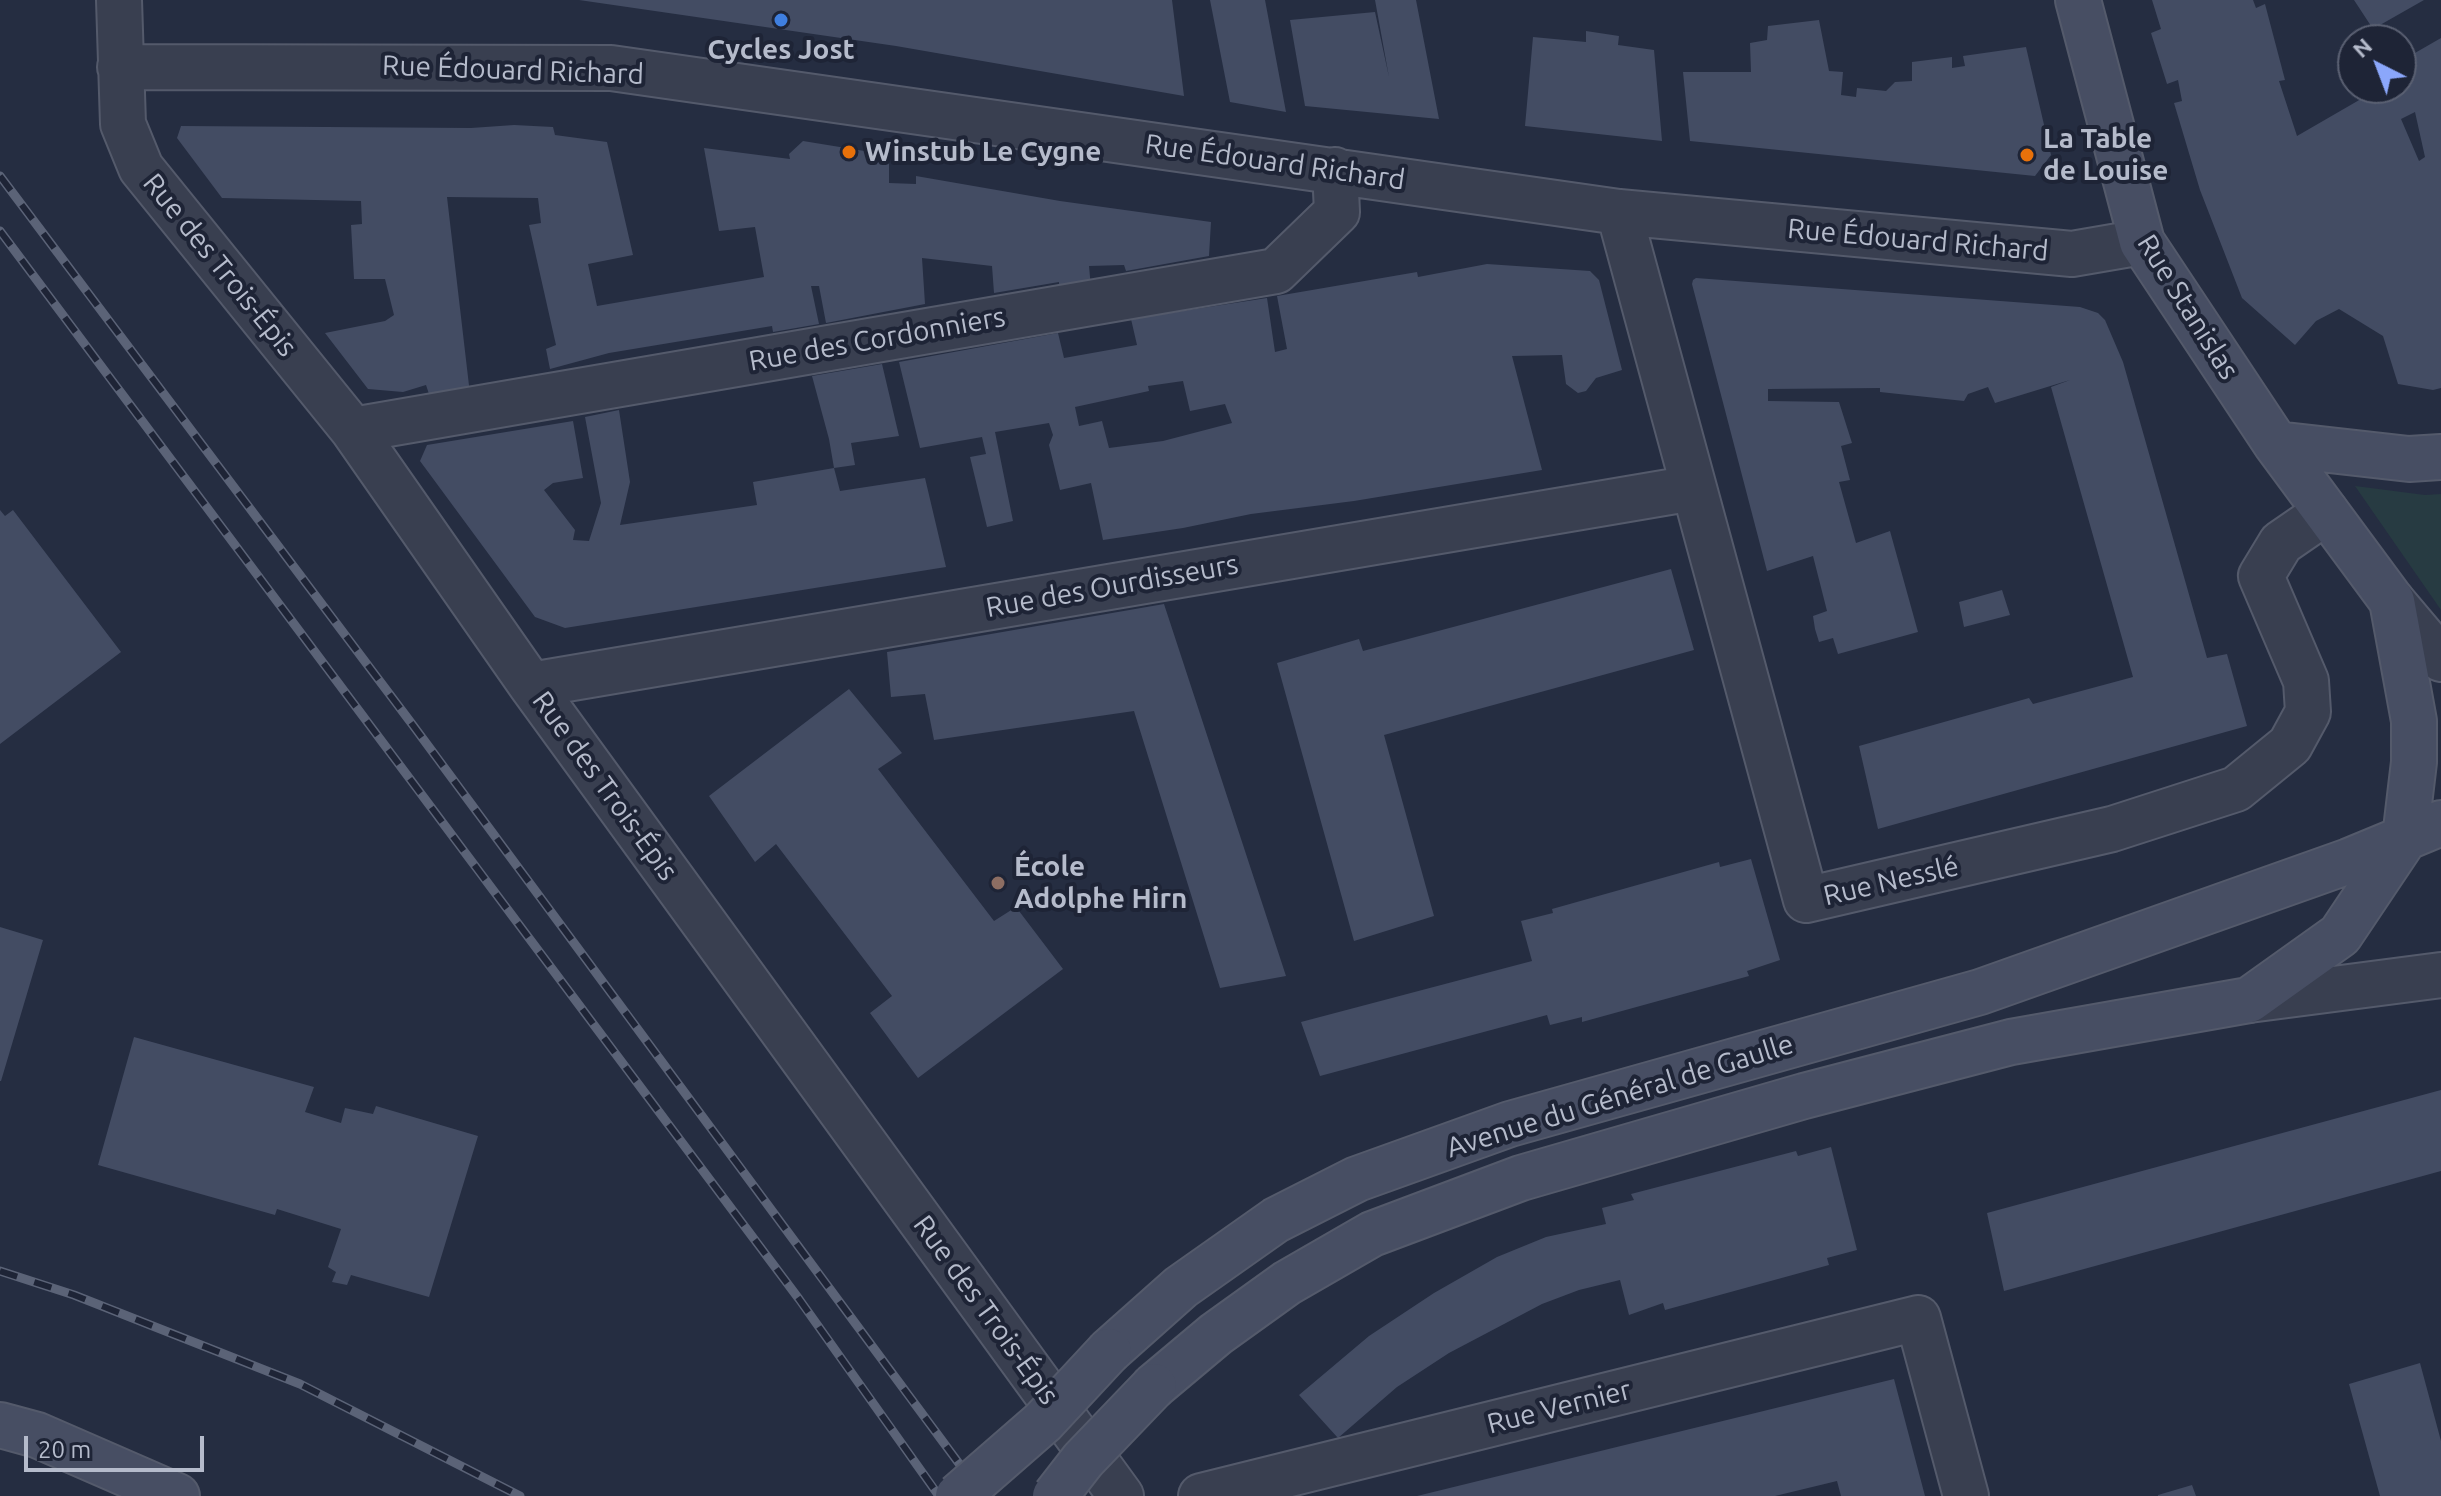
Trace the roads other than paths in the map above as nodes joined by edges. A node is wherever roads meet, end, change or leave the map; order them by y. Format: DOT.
graph roads {
  1 [pos="119,0"];
  2 [pos="2078,0"];
  3 [pos="120,67"];
  4 [pos="1335,170"];
  5 [pos="1619,212"];
  6 [pos="2142,242"];
  7 [pos="353,430"];
  8 [pos="2276,444"];
  9 [pos="2441,457"];
  10 [pos="1693,488"];
  11 [pos="2326,512"];
  12 [pos="2392,601"];
  13 [pos="2441,659"];
  14 [pos="531,685"];
  15 [pos="2423,831"];
  16 [pos="2441,975"];
  17 [pos="2249,1000"];
  18 [pos="1043,1422"];
  19 [pos="0,1425"];
  20 [pos="177,1496"];
  21 [pos="958,1496"];
  22 [pos="992,1496"];
  23 [pos="1055,1496"];
  24 [pos="1121,1496"];
  25 [pos="1201,1496"];
  26 [pos="1966,1496"];
  1 -- 3 [label="street, Rue des Trois-Épis"];
  2 -- 6 [label="main road, Rue Stanislas"];
  3 -- 4 [label="street, Rue Édouard Richard"];
  3 -- 7 [label="street, Rue des Trois-Épis"];
  4 -- 5 [label="street, Rue Édouard Richard"];
  4 -- 7 [label="street, Rue des Cordonniers"];
  5 -- 6 [label="street, Rue Édouard Richard"];
  5 -- 10 [label="street, Rue Nesslé"];
  6 -- 8 [label="main road, Rue Stanislas"];
  7 -- 14 [label="street, Rue des Trois-Épis"];
  8 -- 9 [label="main road"];
  8 -- 11 [label="main road, Rue Stanislas"];
  10 -- 11 [label="street, Rue Nesslé"];
  10 -- 14 [label="street, Rue des Ourdisseurs"];
  11 -- 12 [label="main road, Rue Stanislas"];
  12 -- 13 [label="street"];
  12 -- 15 [label="main road"];
  14 -- 24 [label="street, Rue des Trois-Épis"];
  15 -- 17 [label="main road"];
  15 -- 18 [label="main road, Avenue du Général de Gaulle, bridge"];
  16 -- 17 [label="street"];
  17 -- 23 [label="main road, Avenue du Général de Gaulle, bridge"];
  18 -- 21 [label="main road, bridge"];
  18 -- 22 [label="main road, Avenue du Général de Gaulle, bridge"];
  19 -- 20 [label="main road"];
  25 -- 26 [label="street, Rue Vernier"];
}
